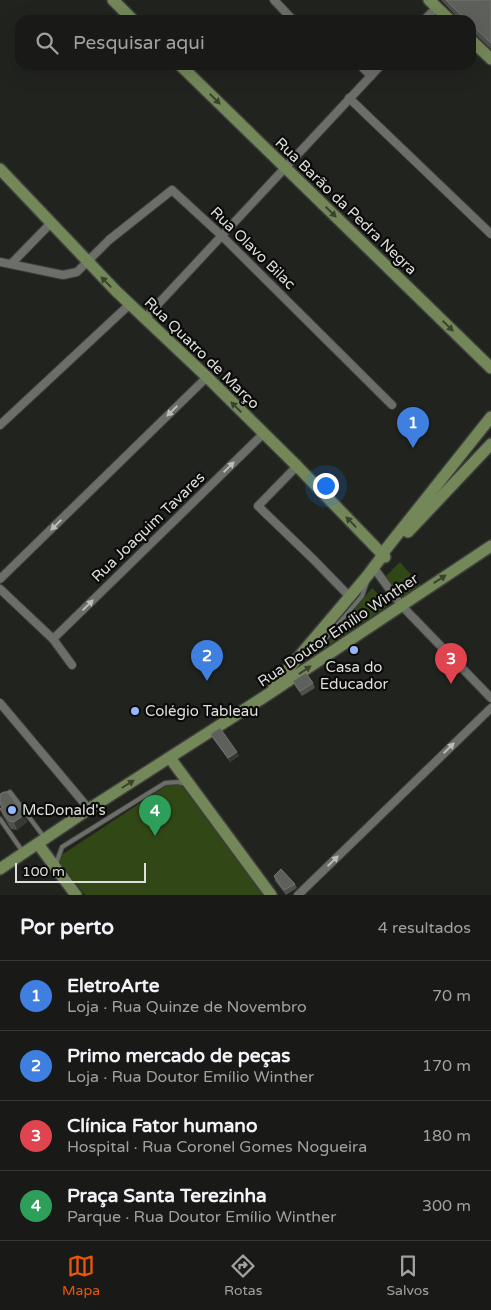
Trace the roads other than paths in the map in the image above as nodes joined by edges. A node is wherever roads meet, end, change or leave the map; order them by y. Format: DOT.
graph roads {
  1 [pos="113,0"];
  2 [pos="274,0"];
  3 [pos="433,3"];
  4 [pos="128,15"];
  5 [pos="289,15"];
  6 [pos="427,15"];
  7 [pos="445,15"];
  8 [pos="476,45"];
  9 [pos="491,59"];
  10 [pos="185,70"];
  11 [pos="365,70"];
  12 [pos="376,70"];
  13 [pos="371,76"];
  14 [pos="349,98"];
  15 [pos="285,167"];
  16 [pos="0,169"];
  17 [pos="51,223"];
  18 [pos="491,234"];
  19 [pos="222,236"];
  20 [pos="0,262"];
  21 [pos="88,263"];
  22 [pos="11,264"];
  23 [pos="130,304"];
  24 [pos="145,318"];
  25 [pos="491,368"];
  26 [pos="207,377"];
  27 [pos="392,405"];
  28 [pos="491,417"];
  29 [pos="0,424"];
  30 [pos="263,434"];
  31 [pos="491,444"];
  32 [pos="297,466"];
  33 [pos="491,546"];
  34 [pos="378,562"];
  35 [pos="0,579"];
  36 [pos="0,588"];
  37 [pos="350,597"];
  38 [pos="401,605"];
  39 [pos="53,640"];
  40 [pos="302,654"];
  41 [pos="72,665"];
  42 [pos="264,697"];
  43 [pos="491,698"];
  44 [pos="0,703"];
  45 [pos="491,708"];
  46 [pos="170,758"];
  47 [pos="191,785"];
  48 [pos="0,799"];
  49 [pos="89,810"];
  50 [pos="0,819"];
  51 [pos="41,842"];
  52 [pos="24,853"];
  53 [pos="56,868"];
  54 [pos="0,869"];
  55 [pos="76,895"];
  56 [pos="271,895"];
  57 [pos="298,895"];
  1 -- 4 [label="main road"];
  2 -- 5 [label="street"];
  3 -- 6 [label="street"];
  3 -- 7 [label="main road"];
  8 -- 9 [label="main road"];
  10 -- 15 [label="main road, Rua Barão da Pedra Negra, one-way"];
  11 -- 13 [label="street"];
  12 -- 13 [label="street"];
  13 -- 14 [label="street"];
  14 -- 15 [label="street"];
  14 -- 18 [label="street"];
  15 -- 19 [label="street"];
  15 -- 25 [label="main road, Rua Barão da Pedra Negra, one-way"];
  16 -- 17 [label="main road, Rua Quatro de Março"];
  17 -- 21 [label="main road, Rua Quatro de Março"];
  17 -- 22 [label="street"];
  19 -- 21 [label="street, Rua Olavo Bilac"];
  19 -- 24 [label="street"];
  19 -- 27 [label="street, Rua Olavo Bilac"];
  20 -- 22 [label="street"];
  21 -- 22 [label="street"];
  23 -- 21 [label="main road, Rua Quatro de Março, one-way"];
  23 -- 24 [label="main road, Rua Quatro de Março"];
  23 -- 29 [label="street"];
  24 -- 26 [label="main road, Rua Quatro de Março"];
  30 -- 26 [label="main road, Rua Quatro de Março, one-way"];
  26 -- 35 [label="street, one-way"];
  28 -- 34 [label="main road"];
  30 -- 32 [label="main road, Rua Quatro de Março"];
  39 -- 30 [label="street, Rua Joaquim Tavares, one-way"];
  31 -- 34 [label="main road"];
  34 -- 32 [label="main road, Rua Quatro de Março, one-way"];
  32 -- 37 [label="street"];
  38 -- 33 [label="main road, Rua Doutor Emílio Winther, one-way"];
  34 -- 37 [label="main road"];
  34 -- 38 [label="street, Rua Quatro de Março"];
  34 -- 40 [label="lane"];
  36 -- 39 [label="street"];
  37 -- 40 [label="main road"];
  42 -- 38 [label="main road, Rua Doutor Emílio Winther, one-way"];
  38 -- 43 [label="street, Rua Quatro de Março"];
  39 -- 41 [label="street"];
  40 -- 42 [label="main road"];
  42 -- 46 [label="main road, Rua Doutor Emílio Winther"];
  44 -- 49 [label="street"];
  57 -- 45 [label="street, one-way"];
  46 -- 47 [label="main road"];
  49 -- 46 [label="main road, Rua Doutor Emílio Winther, one-way"];
  47 -- 53 [label="lane"];
  47 -- 56 [label="main road"];
  48 -- 51 [label="lane"];
  49 -- 51 [label="main road, Rua Doutor Emílio Winther"];
  50 -- 52 [label="lane"];
  51 -- 52 [label="main road, Rua Doutor Emílio Winther"];
  51 -- 53 [label="main road"];
  52 -- 54 [label="main road, Rua Doutor Emílio Winther"];
  53 -- 55 [label="main road"];
}
